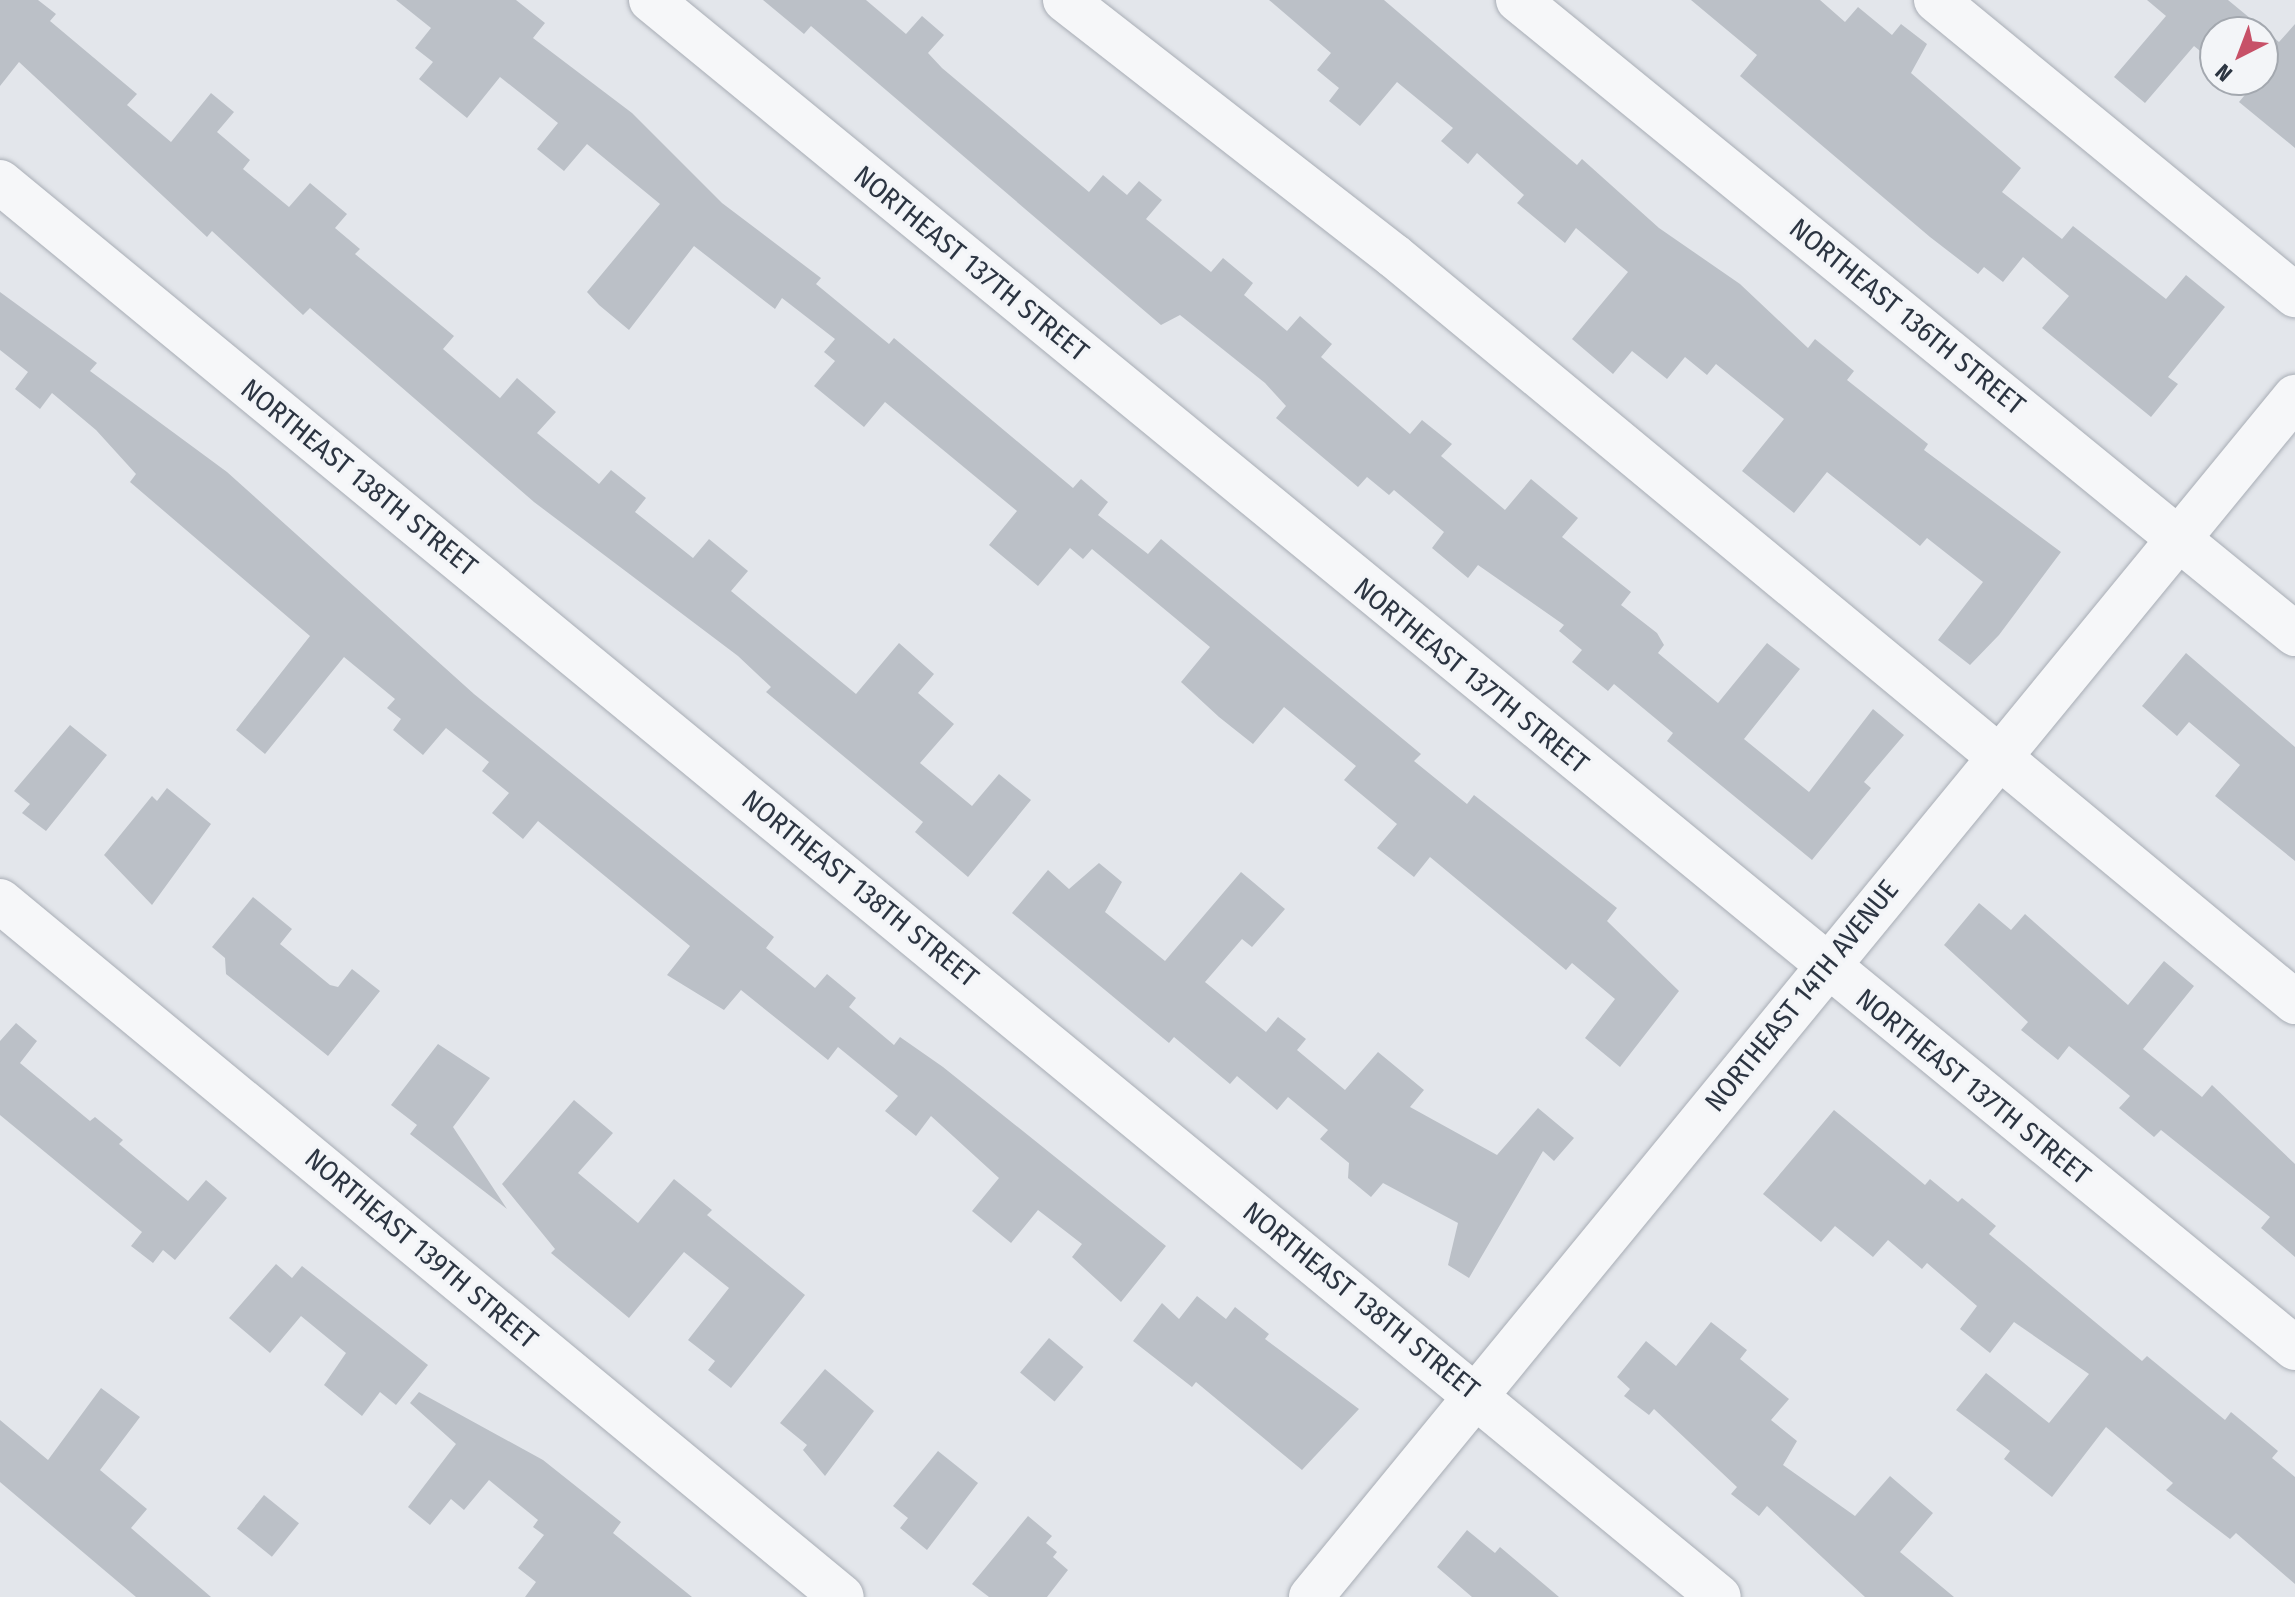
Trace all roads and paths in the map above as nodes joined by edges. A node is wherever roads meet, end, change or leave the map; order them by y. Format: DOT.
graph roads {
  1 [pos="651,0"];
  2 [pos="1065,0"];
  3 [pos="1518,0"];
  4 [pos="1936,0"];
  5 [pos="0,182"];
  6 [pos="2295,295"];
  7 [pos="2295,397"];
  8 [pos="2179,539"];
  9 [pos="2295,634"];
  10 [pos="1999,757"];
  11 [pos="0,901"];
  12 [pos="1826,968"];
  13 [pos="2295,1002"];
  14 [pos="2295,1348"];
  15 [pos="1475,1395"];
  16 [pos="842,1597"];
  17 [pos="1311,1597"];
  18 [pos="1719,1597"];
  1 -- 12 [label="street, NORTHEAST 137TH STREET"];
  2 -- 10 [label="street"];
  3 -- 8 [label="street, NORTHEAST 136TH STREET"];
  4 -- 6 [label="street"];
  5 -- 15 [label="street, NORTHEAST 138TH STREET"];
  7 -- 8 [label="street, NORTHEAST 14TH AVENUE"];
  8 -- 9 [label="street, NORTHEAST 136TH STREET"];
  8 -- 10 [label="street, NORTHEAST 14TH AVENUE"];
  10 -- 12 [label="street, NORTHEAST 14TH AVENUE"];
  10 -- 13 [label="street"];
  11 -- 16 [label="street, NORTHEAST 139TH STREET"];
  12 -- 14 [label="street, NORTHEAST 137TH STREET"];
  12 -- 15 [label="street, NORTHEAST 14TH AVENUE"];
  15 -- 17 [label="street, NORTHEAST 14TH AVENUE"];
  15 -- 18 [label="street, NORTHEAST 138TH STREET"];
}
